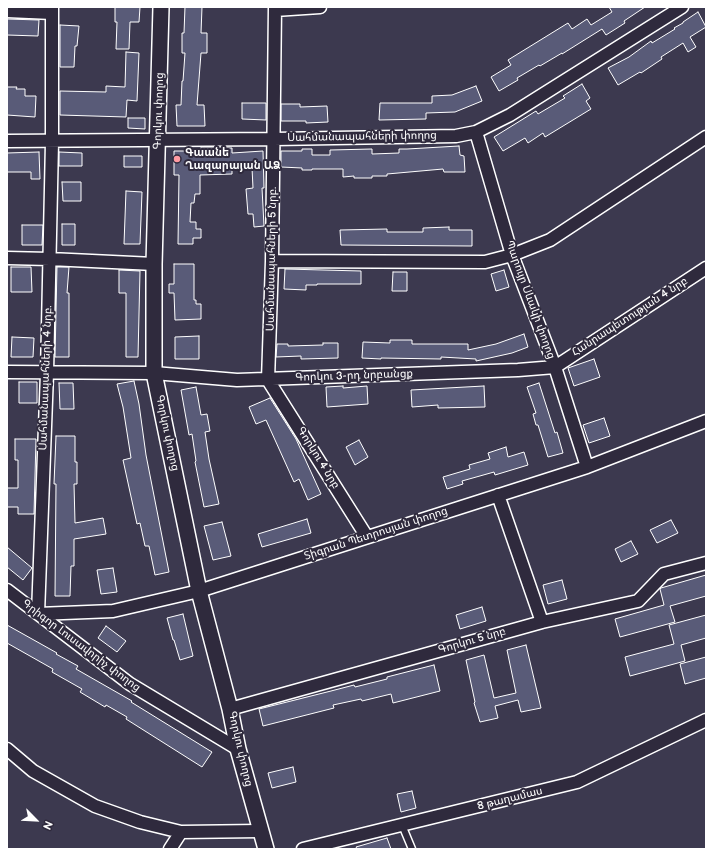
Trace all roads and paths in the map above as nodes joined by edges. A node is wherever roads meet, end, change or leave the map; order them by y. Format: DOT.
graph roads {
  1 [pos="161,7"];
  2 [pos="320,7"];
  3 [pos="682,7"];
  4 [pos="275,8"];
  5 [pos="7,10"];
  6 [pos="52,10"];
  7 [pos="476,132"];
  8 [pos="706,137"];
  9 [pos="274,139"];
  10 [pos="158,140"];
  11 [pos="7,141"];
  12 [pos="52,142"];
  13 [pos="512,255"];
  14 [pos="7,258"];
  15 [pos="50,259"];
  16 [pos="272,261"];
  17 [pos="154,264"];
  18 [pos="706,268"];
  19 [pos="555,367"];
  20 [pos="7,372"];
  21 [pos="47,373"];
  22 [pos="154,373"];
  23 [pos="268,380"];
  24 [pos="706,421"];
  25 [pos="587,467"];
  26 [pos="498,495"];
  27 [pos="367,537"];
  28 [pos="706,563"];
  29 [pos="7,590"];
  30 [pos="199,591"];
  31 [pos="38,614"];
  32 [pos="542,622"];
  33 [pos="230,709"];
  34 [pos="706,720"];
  35 [pos="7,749"];
  36 [pos="238,749"];
  37 [pos="402,825"];
  38 [pos="260,831"];
  39 [pos="181,832"];
  40 [pos="170,849"];
  41 [pos="266,849"];
  42 [pos="303,849"];
  43 [pos="412,849"];
  1 -- 10 [label="street, Գորկու փողոց"];
  2 -- 4 [label="street"];
  3 -- 7 [label="street, Սահմանապահների փողոց"];
  4 -- 9 [label="street, Սահմանապահների 5 նրբ."];
  5 -- 6 [label="street"];
  6 -- 12 [label="street, Սահմանապահների 4 նրբ."];
  7 -- 9 [label="street, Սահմանապահների փողոց"];
  7 -- 13 [label="street, Պարույր Սևակի փողոց"];
  8 -- 13 [label="street"];
  9 -- 10 [label="street, Սահմանապահների փողոց"];
  9 -- 16 [label="street, Սահմանապահների 5 նրբ."];
  10 -- 12 [label="street, Սահմանապահների փողոց"];
  10 -- 17 [label="street, Գորկու փողոց"];
  11 -- 12 [label="street, Սահմանապահների փողոց"];
  12 -- 15 [label="street, Սահմանապահների 4 նրբ."];
  13 -- 16 [label="street"];
  13 -- 19 [label="street, Պարույր Սևակի փողոց"];
  14 -- 15 [label="street"];
  15 -- 17 [label="street"];
  15 -- 21 [label="street, Սահմանապահների 4 նրբ."];
  16 -- 23 [label="street, Սահմանապահների 5 նրբ."];
  17 -- 22 [label="street, Գորկու փողոց"];
  18 -- 19 [label="street, Հանրապետության 4 նրբ"];
  19 -- 23 [label="street, Գորկու 3-րդ նրբանցք"];
  19 -- 25 [label="street, Պարույր Սևակի փողոց"];
  20 -- 21 [label="street, Գորկու 3-րդ նրբանցք"];
  21 -- 22 [label="street, Գորկու 3-րդ նրբանցք"];
  21 -- 31 [label="street, Սահմանապահների 4 նրբ."];
  22 -- 23 [label="street, Գորկու 3-րդ նրբանցք"];
  22 -- 30 [label="street, Գորկու փողոց"];
  23 -- 27 [label="street, Գորկու 4 նրբ"];
  24 -- 25 [label="street, Տիգրան Պետրոսյան փողոց"];
  25 -- 26 [label="street, Տիգրան Պետրոսյան փողոց"];
  26 -- 27 [label="street, Տիգրան Պետրոսյան փողոց"];
  26 -- 32 [label="street"];
  27 -- 30 [label="street, Տիգրան Պետրոսյան փողոց"];
  28 -- 32 [label="street, Գորկու 5 նրբ"];
  29 -- 31 [label="street, Գրիգոր Լուսավորիչ փողոց"];
  30 -- 31 [label="street, Տիգրան Պետրոսյան փողոց"];
  30 -- 33 [label="street, Գորկու փողոց"];
  31 -- 36 [label="street, Գրիգոր Լուսավորիչ փողոց"];
  32 -- 33 [label="street, Գորկու 5 նրբ"];
  33 -- 36 [label="street, Գորկու փողոց"];
  34 -- 37 [label="street, 8 թաղամաս"];
  35 -- 39 [label="street"];
  36 -- 38 [label="street, Գորկու փողոց"];
  37 -- 42 [label="street, 8 թաղամաս"];
  37 -- 43 [label="lane"];
  38 -- 39 [label="street"];
  38 -- 41 [label="street, Գորկու փողոց"];
  39 -- 40 [label="street"];
}
